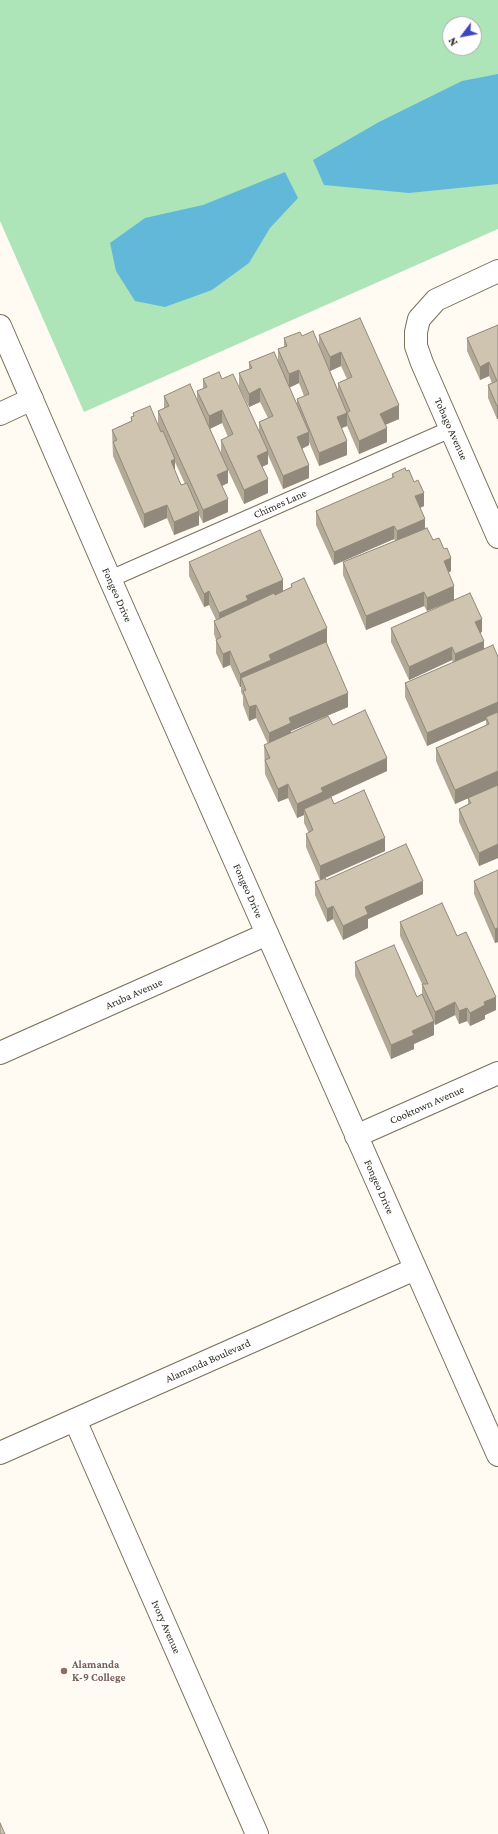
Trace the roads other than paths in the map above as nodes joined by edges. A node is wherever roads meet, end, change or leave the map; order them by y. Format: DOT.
graph roads {
  1 [pos="498,271"];
  2 [pos="0,326"];
  3 [pos="32,399"];
  4 [pos="0,414"];
  5 [pos="451,429"];
  6 [pos="498,537"];
  7 [pos="110,579"];
  8 [pos="267,934"];
  9 [pos="0,1053"];
  10 [pos="498,1073"];
  11 [pos="356,1136"];
  12 [pos="416,1269"];
  13 [pos="75,1420"];
  14 [pos="0,1453"];
  15 [pos="498,1455"];
  16 [pos="257,1834"];
  1 -- 5 [label="street, Tobago Avenue"];
  2 -- 3 [label="street, Fongeo Drive"];
  3 -- 4 [label="street"];
  3 -- 7 [label="street, Fongeo Drive"];
  5 -- 6 [label="street, Tobago Avenue"];
  5 -- 7 [label="lane, Chimes Lane"];
  7 -- 8 [label="street, Fongeo Drive"];
  8 -- 9 [label="street, Aruba Avenue"];
  8 -- 11 [label="street, Fongeo Drive"];
  10 -- 11 [label="street, Cooktown Avenue"];
  11 -- 12 [label="street, Fongeo Drive"];
  12 -- 13 [label="street, Alamanda Boulevard"];
  12 -- 15 [label="street, Fongeo Drive"];
  13 -- 14 [label="street, Alamanda Boulevard"];
  13 -- 16 [label="street, Ivory Avenue"];
}
